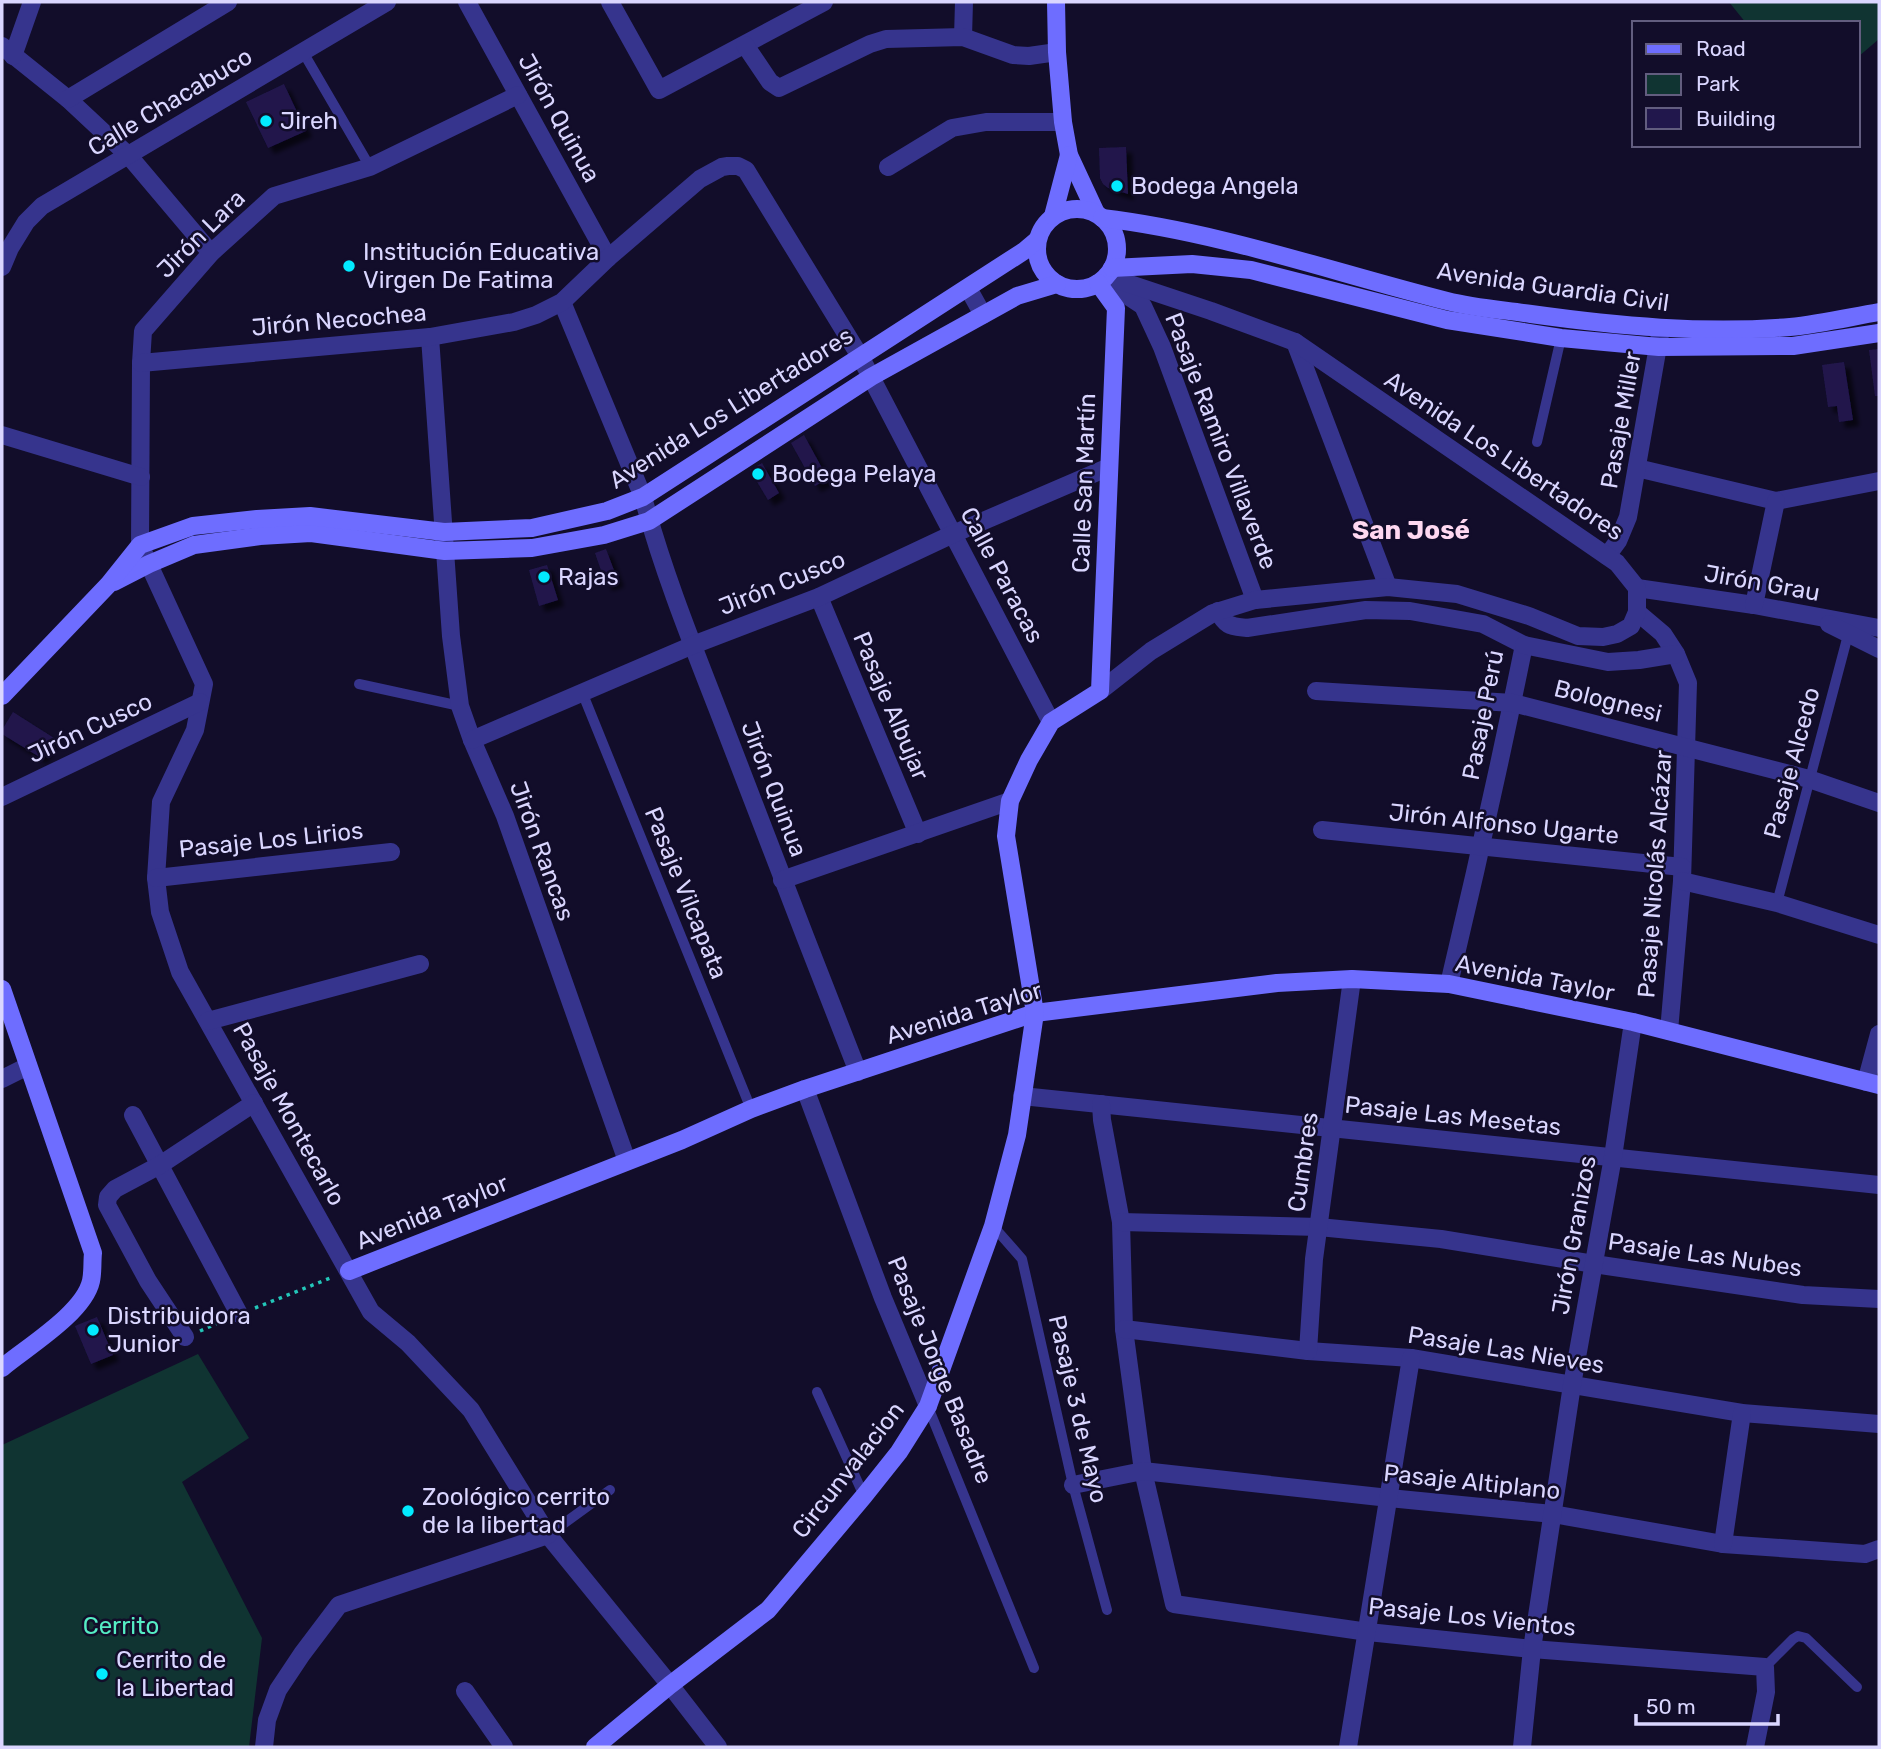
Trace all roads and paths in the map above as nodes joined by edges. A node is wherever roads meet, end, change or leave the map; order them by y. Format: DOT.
graph roads {
  1 [pos="32,2"];
  2 [pos="228,2"];
  3 [pos="387,2"];
  4 [pos="467,2"];
  5 [pos="610,2"];
  6 [pos="824,2"];
  7 [pos="964,2"];
  8 [pos="1056,2"];
  9 [pos="963,37"];
  10 [pos="745,45"];
  11 [pos="7,51"];
  12 [pos="303,52"];
  13 [pos="1057,52"];
  14 [pos="519,95"];
  15 [pos="68,99"];
  16 [pos="1063,122"];
  17 [pos="1069,155"];
  18 [pos="129,156"];
  19 [pos="370,167"];
  20 [pos="888,167"];
  21 [pos="1099,215"];
  22 [pos="1054,216"];
  23 [pos="1037,240"];
  24 [pos="211,253"];
  25 [pos="608,258"];
  26 [pos="2,267"];
  27 [pos="1105,277"];
  28 [pos="1057,284"];
  29 [pos="968,288"];
  30 [pos="562,302"];
  31 [pos="1879,312"];
  32 [pos="983,315"];
  33 [pos="1879,333"];
  34 [pos="430,337"];
  35 [pos="1561,338"];
  36 [pos="1660,338"];
  37 [pos="1295,342"];
  38 [pos="861,358"];
  39 [pos="141,363"];
  40 [pos="871,377"];
  41 [pos="2,435"];
  42 [pos="1537,442"];
  43 [pos="1109,467"];
  44 [pos="1637,468"];
  45 [pos="141,477"];
  46 [pos="1879,481"];
  47 [pos="643,497"];
  48 [pos="1776,501"];
  49 [pos="649,521"];
  50 [pos="444,532"];
  51 [pos="953,534"];
  52 [pos="140,545"];
  53 [pos="445,551"];
  54 [pos="1607,556"];
  55 [pos="149,564"];
  56 [pos="108,585"];
  57 [pos="1388,587"];
  58 [pos="1637,588"];
  59 [pos="819,597"];
  60 [pos="1255,600"];
  61 [pos="1754,605"];
  62 [pos="1218,611"];
  63 [pos="1637,612"];
  64 [pos="1817,617"];
  65 [pos="1879,628"];
  66 [pos="1849,635"];
  67 [pos="693,645"];
  68 [pos="1524,645"];
  69 [pos="1879,649"];
  70 [pos="1676,654"];
  71 [pos="359,684"];
  72 [pos="1100,691"];
  73 [pos="1316,691"];
  74 [pos="582,692"];
  75 [pos="2,696"];
  76 [pos="200,702"];
  77 [pos="1513,703"];
  78 [pos="460,706"];
  79 [pos="1051,722"];
  80 [pos="471,740"];
  81 [pos="1688,747"];
  82 [pos="1809,779"];
  83 [pos="2,797"];
  84 [pos="1010,801"];
  85 [pos="1879,803"];
  86 [pos="1322,830"];
  87 [pos="918,834"];
  88 [pos="1482,846"];
  89 [pos="391,852"];
  90 [pos="1682,874"];
  91 [pos="156,878"];
  92 [pos="782,880"];
  93 [pos="1777,903"];
  94 [pos="1879,935"];
  95 [pos="420,964"];
  96 [pos="1352,979"];
  97 [pos="1449,984"];
  98 [pos="2,989"];
  99 [pos="1035,1013"];
  100 [pos="208,1021"];
  101 [pos="1633,1022"];
  102 [pos="1669,1031"];
  103 [pos="1879,1034"];
  104 [pos="28,1066"];
  105 [pos="858,1072"];
  106 [pos="2,1079"];
  107 [pos="1872,1083"];
  108 [pos="805,1089"];
  109 [pos="1022,1096"];
  110 [pos="254,1103"];
  111 [pos="1101,1104"];
  112 [pos="751,1110"];
  113 [pos="133,1115"];
  114 [pos="1332,1128"];
  115 [pos="1613,1157"];
  116 [pos="626,1161"];
  117 [pos="160,1165"];
  118 [pos="1879,1185"];
  119 [pos="1121,1222"];
  120 [pos="993,1226"];
  121 [pos="1319,1227"];
  122 [pos="1594,1264"];
  123 [pos="349,1271"];
  124 [pos="1879,1299"];
  125 [pos="239,1314"];
  126 [pos="1124,1329"];
  127 [pos="186,1337"];
  128 [pos="1308,1351"];
  129 [pos="1411,1358"];
  130 [pos="2,1368"];
  131 [pos="1572,1385"];
  132 [pos="817,1392"];
  133 [pos="928,1406"];
  134 [pos="1742,1413"];
  135 [pos="1879,1418"];
  136 [pos="1143,1471"];
  137 [pos="1073,1485"];
  138 [pos="610,1489"];
  139 [pos="864,1496"];
  140 [pos="1389,1498"];
  141 [pos="1553,1514"];
  142 [pos="548,1535"];
  143 [pos="1723,1544"];
  144 [pos="1872,1552"];
  145 [pos="1107,1610"];
  146 [pos="1368,1632"];
  147 [pos="1532,1649"];
  148 [pos="1765,1667"];
  149 [pos="1034,1668"];
  150 [pos="670,1685"];
  151 [pos="1857,1687"];
  152 [pos="465,1691"];
  153 [pos="264,1747"];
  154 [pos="504,1747"];
  155 [pos="594,1747"];
  156 [pos="718,1747"];
  157 [pos="1348,1747"];
  158 [pos="1522,1747"];
  159 [pos="1755,1747"];
  1 -- 11 [label="street"];
  2 -- 15 [label="street"];
  3 -- 12 [label="street, Calle Chacabuco"];
  4 -- 14 [label="street, Jirón Quinua"];
  5 -- 10 [label="street"];
  6 -- 10 [label="street"];
  7 -- 9 [label="street"];
  8 -- 13 [label="street"];
  9 -- 10 [label="street"];
  9 -- 13 [label="street"];
  11 -- 15 [label="street"];
  12 -- 18 [label="street, Calle Chacabuco"];
  12 -- 19 [label="lane"];
  13 -- 16 [label="street"];
  14 -- 19 [label="street, Jirón Lara"];
  14 -- 25 [label="street, Jirón Quinua"];
  15 -- 18 [label="street"];
  16 -- 17 [label="street"];
  16 -- 20 [label="street"];
  17 -- 21 [label="street"];
  17 -- 22 [label="street"];
  18 -- 24 [label="street"];
  18 -- 26 [label="street, Calle Chacabuco"];
  19 -- 24 [label="street, Jirón Lara"];
  21 -- 22 [label="street"];
  21 -- 27 [label="street"];
  21 -- 36 [label="street, Avenida Guardia Civil"];
  22 -- 23 [label="street"];
  23 -- 28 [label="street"];
  23 -- 29 [label="street, Avenida Los Libertadores"];
  24 -- 39 [label="street, Jirón Lara"];
  25 -- 30 [label="street, Jirón Necochea"];
  25 -- 38 [label="street, Jirón Necochea"];
  27 -- 28 [label="street"];
  27 -- 35 [label="street, Avenida Guardia Civil"];
  27 -- 37 [label="street, Avenida Los Libertadores"];
  27 -- 43 [label="street, Calle San Martín"];
  27 -- 60 [label="street, Pasaje Ramiro Villaverde"];
  28 -- 32 [label="street, Avenida Los Libertadores"];
  29 -- 32 [label="street"];
  29 -- 38 [label="street, Avenida Los Libertadores"];
  30 -- 34 [label="street, Jirón Necochea"];
  30 -- 47 [label="street"];
  31 -- 36 [label="street, Avenida Guardia Civil"];
  32 -- 40 [label="street, Avenida Los Libertadores"];
  33 -- 36 [label="street, Avenida Guardia Civil"];
  34 -- 39 [label="street, Jirón Necochea"];
  34 -- 50 [label="street, Jirón Rancas"];
  35 -- 36 [label="street, Avenida Guardia Civil"];
  35 -- 42 [label="lane"];
  36 -- 44 [label="street, Pasaje Miller"];
  37 -- 54 [label="street, Avenida Los Libertadores"];
  37 -- 57 [label="street"];
  38 -- 40 [label="street, Calle Paracas"];
  38 -- 47 [label="street, Avenida Los Libertadores"];
  39 -- 45 [label="street, Jirón Lara"];
  40 -- 49 [label="street, Avenida Los Libertadores"];
  40 -- 51 [label="street, Calle Paracas"];
  41 -- 45 [label="street"];
  43 -- 51 [label="street, Jirón Cusco"];
  43 -- 72 [label="street, Calle San Martín"];
  44 -- 48 [label="street"];
  44 -- 54 [label="street, Pasaje Miller"];
  45 -- 52 [label="street, Jirón Lara"];
  46 -- 48 [label="street"];
  47 -- 49 [label="street, Jirón Quinua"];
  47 -- 50 [label="street, Avenida Los Libertadores"];
  48 -- 61 [label="street"];
  49 -- 53 [label="street, Avenida Los Libertadores"];
  49 -- 67 [label="street, Jirón Quinua"];
  50 -- 52 [label="street, Avenida Los Libertadores"];
  50 -- 53 [label="street, Jirón Rancas"];
  51 -- 59 [label="street, Jirón Cusco"];
  51 -- 79 [label="street, Calle Paracas"];
  52 -- 55 [label="street, Jirón Lara"];
  52 -- 56 [label="street, Avenida Los Libertadores"];
  53 -- 55 [label="street, Avenida Los Libertadores"];
  53 -- 78 [label="street, Jirón Rancas"];
  54 -- 58 [label="street, Avenida Los Libertadores"];
  55 -- 56 [label="street, Avenida Los Libertadores"];
  55 -- 76 [label="street, Pasaje Montecarlo"];
  56 -- 75 [label="street, Avenida Los Libertadores"];
  57 -- 60 [label="street"];
  57 -- 63 [label="street"];
  58 -- 61 [label="street, Jirón Grau"];
  58 -- 63 [label="street"];
  59 -- 67 [label="street, Jirón Cusco"];
  59 -- 87 [label="street, Pasaje Albujar"];
  60 -- 62 [label="street"];
  61 -- 64 [label="street, Jirón Grau"];
  62 -- 68 [label="street, Pasaje Perú"];
  62 -- 72 [label="street"];
  63 -- 70 [label="street, Pasaje Nicolás Alcázar"];
  64 -- 65 [label="street, Jirón Grau"];
  64 -- 66 [label="street"];
  66 -- 69 [label="street"];
  66 -- 82 [label="lane, Pasaje Alcedo"];
  67 -- 74 [label="street, Jirón Cusco"];
  67 -- 92 [label="street, Jirón Quinua"];
  68 -- 70 [label="street"];
  68 -- 77 [label="street, Pasaje Perú"];
  70 -- 81 [label="street, Pasaje Nicolás Alcázar"];
  71 -- 78 [label="lane"];
  72 -- 79 [label="street"];
  73 -- 77 [label="street, Bolognesi"];
  74 -- 80 [label="street, Jirón Cusco"];
  74 -- 112 [label="lane, Pasaje Vilcapata"];
  76 -- 83 [label="street, Jirón Cusco"];
  76 -- 91 [label="street, Pasaje Montecarlo"];
  77 -- 81 [label="street, Bolognesi"];
  77 -- 88 [label="street, Pasaje Perú"];
  78 -- 80 [label="street, Jirón Rancas"];
  79 -- 84 [label="street"];
  80 -- 116 [label="street, Jirón Rancas"];
  81 -- 82 [label="street, Bolognesi"];
  81 -- 90 [label="street, Pasaje Nicolás Alcázar"];
  82 -- 85 [label="street, Bolognesi"];
  82 -- 93 [label="lane, Pasaje Alcedo"];
  84 -- 87 [label="street"];
  84 -- 99 [label="street, Circunvalacion"];
  86 -- 88 [label="street, Jirón Alfonso Ugarte"];
  87 -- 92 [label="street"];
  88 -- 90 [label="street, Jirón Alfonso Ugarte"];
  88 -- 97 [label="street, Pasaje Perú"];
  89 -- 91 [label="street, Pasaje Los Lirios"];
  90 -- 93 [label="street, Jirón Alfonso Ugarte"];
  90 -- 102 [label="street, Pasaje Nicolás Alcázar"];
  91 -- 100 [label="street, Pasaje Montecarlo"];
  92 -- 105 [label="street, Jirón Quinua"];
  93 -- 94 [label="street, Jirón Alfonso Ugarte"];
  95 -- 100 [label="street"];
  96 -- 97 [label="street, Avenida Taylor"];
  96 -- 99 [label="street, Avenida Taylor"];
  96 -- 114 [label="street, Cumbres"];
  97 -- 101 [label="street, Avenida Taylor"];
  98 -- 104 [label="street"];
  99 -- 105 [label="street, Avenida Taylor"];
  99 -- 109 [label="street, Circunvalacion"];
  100 -- 110 [label="street, Pasaje Montecarlo"];
  101 -- 102 [label="street, Avenida Taylor"];
  101 -- 115 [label="street, Jirón Granizos"];
  102 -- 107 [label="street, Avenida Taylor"];
  103 -- 107 [label="street"];
  104 -- 106 [label="street"];
  104 -- 130 [label="street"];
  105 -- 108 [label="street, Avenida Taylor"];
  108 -- 112 [label="street, Avenida Taylor"];
  108 -- 133 [label="street, Pasaje Jorge Basadre"];
  109 -- 111 [label="street, Pasaje Las Mesetas"];
  109 -- 120 [label="street, Circunvalacion"];
  110 -- 117 [label="street"];
  110 -- 123 [label="street, Pasaje Montecarlo"];
  111 -- 114 [label="street, Pasaje Las Mesetas"];
  111 -- 119 [label="street"];
  112 -- 116 [label="street, Avenida Taylor"];
  113 -- 117 [label="street"];
  114 -- 115 [label="street, Pasaje Las Mesetas"];
  114 -- 121 [label="street, Cumbres"];
  115 -- 118 [label="street, Pasaje Las Mesetas"];
  115 -- 122 [label="street, Jirón Granizos"];
  116 -- 123 [label="street, Avenida Taylor"];
  117 -- 125 [label="street"];
  117 -- 127 [label="street"];
  119 -- 121 [label="street, Pasaje Las Nubes"];
  119 -- 126 [label="street"];
  120 -- 133 [label="street, Circunvalacion"];
  120 -- 137 [label="lane, Pasaje 3 de Mayo"];
  121 -- 122 [label="street, Pasaje Las Nubes"];
  121 -- 128 [label="street, Cumbres"];
  122 -- 124 [label="street, Pasaje Las Nubes"];
  122 -- 131 [label="street, Jirón Granizos"];
  123 -- 125 [label="path, Avenida Taylor"];
  123 -- 142 [label="street, Pasaje Montecarlo"];
  125 -- 127 [label="path, Avenida Taylor"];
  126 -- 128 [label="street, Pasaje Las Nieves"];
  126 -- 136 [label="street"];
  128 -- 129 [label="street, Pasaje Las Nieves"];
  129 -- 131 [label="street, Pasaje Las Nieves"];
  129 -- 140 [label="street"];
  131 -- 134 [label="street, Pasaje Las Nieves"];
  131 -- 141 [label="street, Jirón Granizos"];
  132 -- 139 [label="lane"];
  133 -- 139 [label="street, Circunvalacion"];
  133 -- 149 [label="lane, Pasaje Jorge Basadre"];
  134 -- 135 [label="street, Pasaje Las Nieves"];
  134 -- 143 [label="street"];
  136 -- 137 [label="street, Pasaje Altiplano"];
  136 -- 140 [label="street, Pasaje Altiplano"];
  136 -- 146 [label="street, Pasaje Los Vientos"];
  137 -- 145 [label="lane, Pasaje 3 de Mayo"];
  138 -- 142 [label="lane"];
  139 -- 150 [label="street, Circunvalacion"];
  140 -- 141 [label="street, Pasaje Altiplano"];
  140 -- 146 [label="street"];
  141 -- 143 [label="street, Pasaje Altiplano"];
  141 -- 147 [label="street, Jirón Granizos"];
  142 -- 150 [label="street, Pasaje Montecarlo"];
  142 -- 153 [label="street"];
  143 -- 144 [label="street, Pasaje Altiplano"];
  146 -- 147 [label="street, Pasaje Los Vientos"];
  146 -- 157 [label="street"];
  147 -- 148 [label="street, Pasaje Los Vientos"];
  147 -- 158 [label="street, Jirón Granizos"];
  148 -- 151 [label="lane"];
  148 -- 159 [label="street"];
  150 -- 155 [label="street, Circunvalacion"];
  150 -- 156 [label="street, Pasaje Montecarlo"];
  152 -- 154 [label="street"];
}
